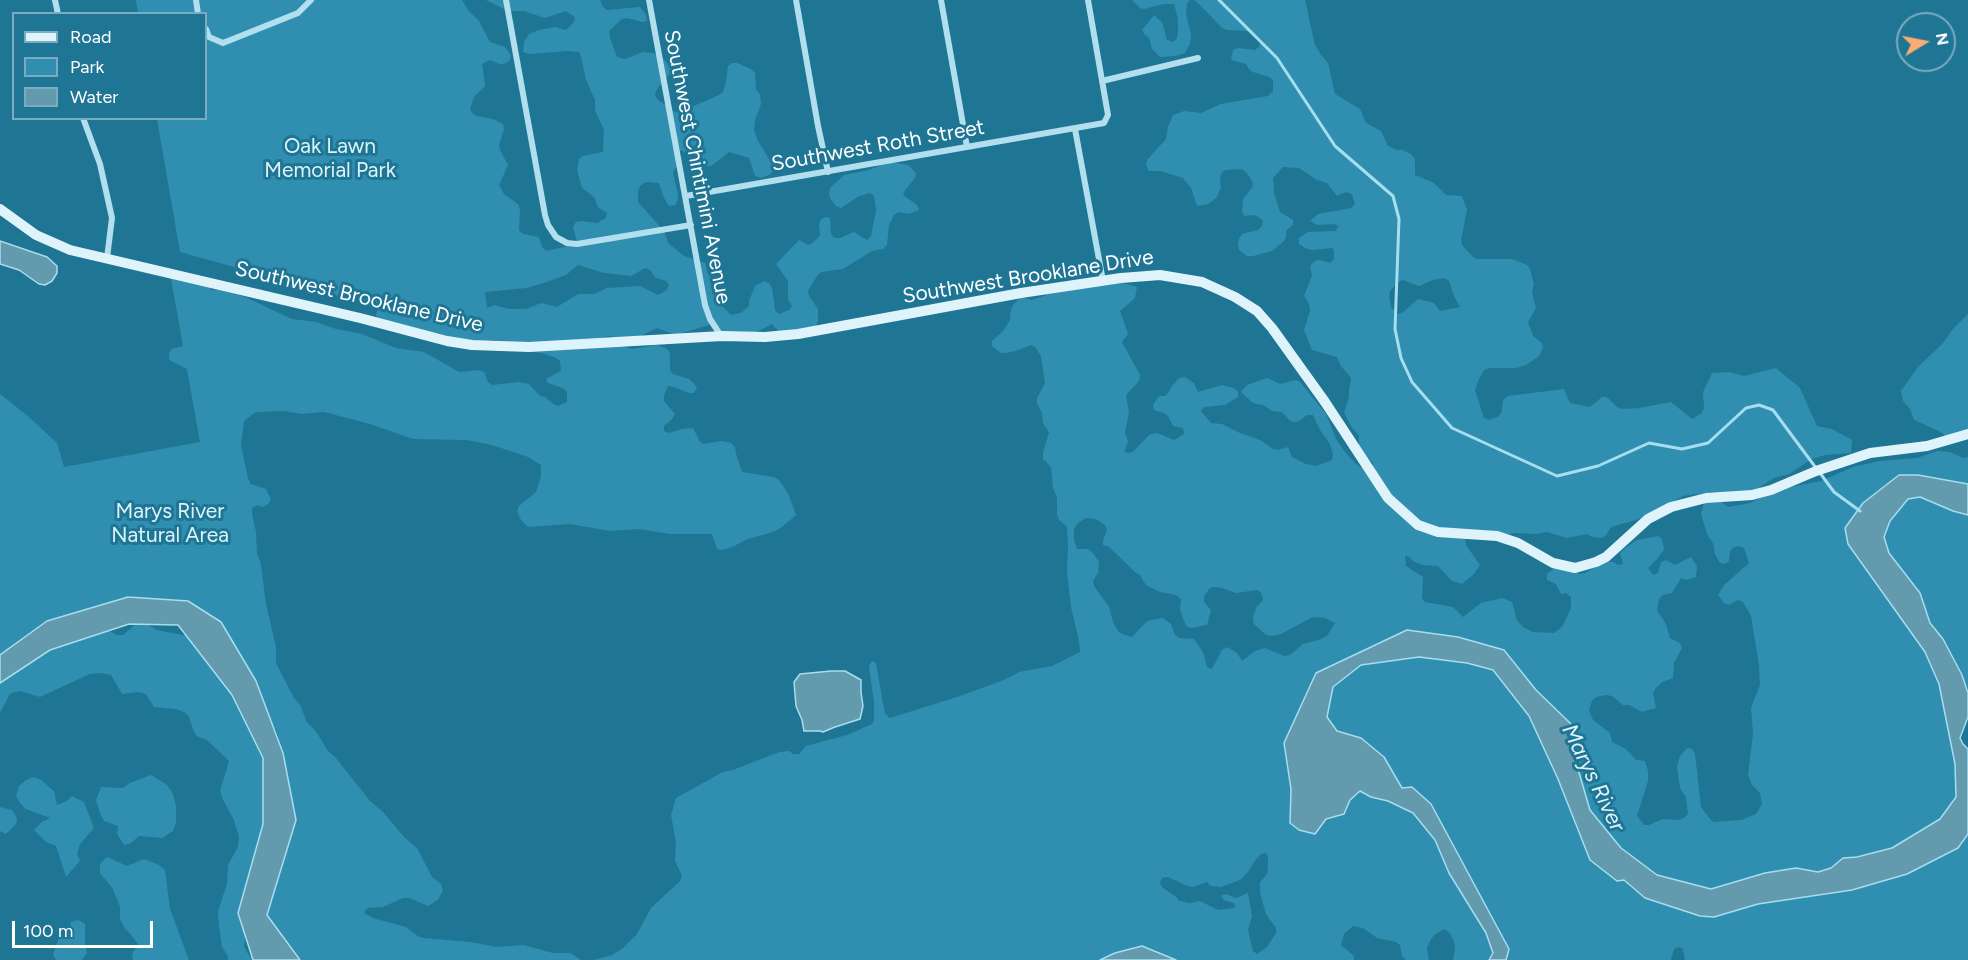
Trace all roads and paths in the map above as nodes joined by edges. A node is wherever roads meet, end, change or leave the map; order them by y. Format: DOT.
graph roads {
  1 [pos="311,0"];
  2 [pos="506,0"];
  3 [pos="649,0"];
  4 [pos="796,0"];
  5 [pos="941,0"];
  6 [pos="1088,0"];
  7 [pos="207,32"];
  8 [pos="1198,58"];
  9 [pos="1102,81"];
  10 [pos="84,120"];
  11 [pos="1075,129"];
  12 [pos="967,147"];
  13 [pos="828,172"];
  14 [pos="686,195"];
  15 [pos="0,209"];
  16 [pos="691,225"];
  17 [pos="107,258"];
  18 [pos="1103,281"];
  19 [pos="722,336"];
  20 [pos="1968,434"];
  1 -- 7 [label="street"];
  2 -- 16 [label="street"];
  3 -- 14 [label="street, Southwest Chintimini Avenue"];
  4 -- 13 [label="street"];
  5 -- 12 [label="street"];
  6 -- 9 [label="street"];
  8 -- 9 [label="street"];
  9 -- 11 [label="street, Southwest Roth Street"];
  10 -- 17 [label="street"];
  11 -- 12 [label="street, Southwest Roth Street"];
  11 -- 18 [label="street"];
  12 -- 13 [label="street, Southwest Roth Street"];
  13 -- 14 [label="street, Southwest Roth Street"];
  14 -- 16 [label="street, Southwest Chintimini Avenue"];
  15 -- 17 [label="street, Southwest Brooklane Drive"];
  16 -- 19 [label="street, Southwest Chintimini Avenue"];
  17 -- 19 [label="street, Southwest Brooklane Drive"];
  18 -- 19 [label="street, Southwest Brooklane Drive"];
  18 -- 20 [label="street, Southwest Brooklane Drive"];
}
